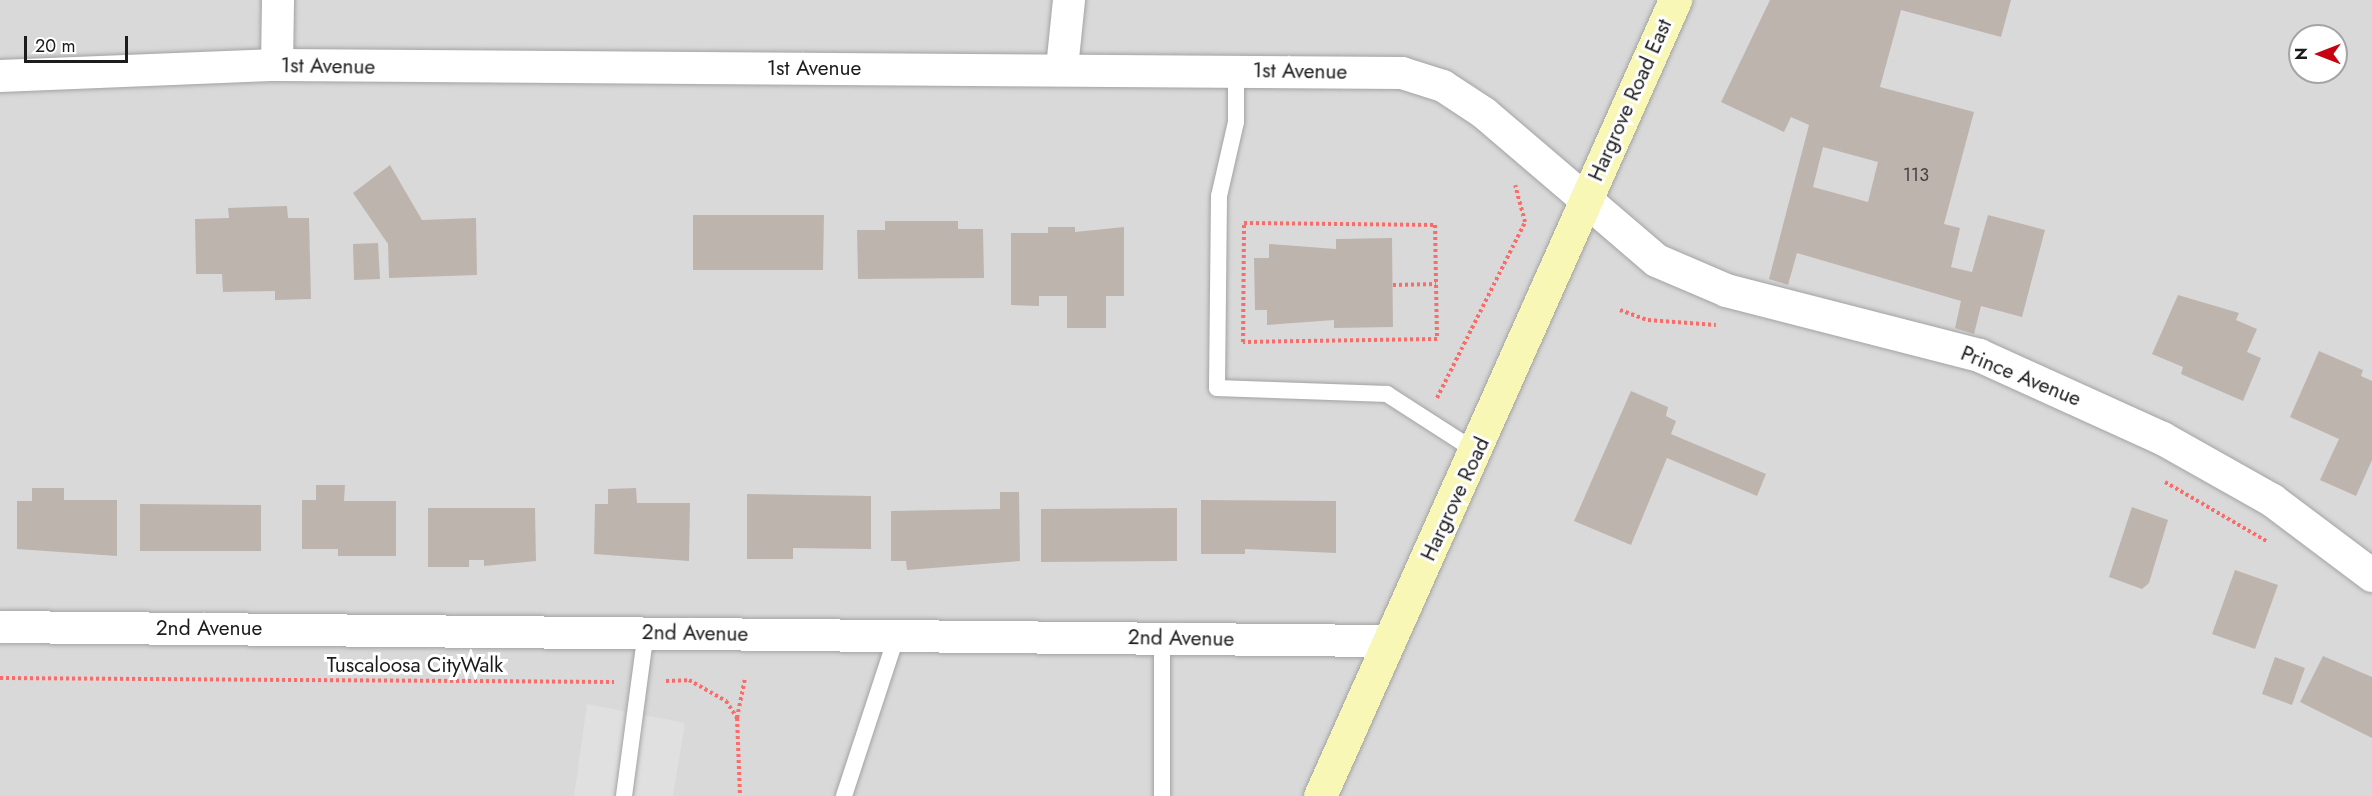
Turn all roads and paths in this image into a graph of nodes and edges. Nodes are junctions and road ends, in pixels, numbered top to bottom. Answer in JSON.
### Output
{"nodes":[{"id":1,"x":278,"y":0,"type":"edge"},
{"id":2,"x":1069,"y":0,"type":"edge"},
{"id":3,"x":1675,"y":0,"type":"edge"},
{"id":4,"x":277,"y":65,"type":"junction"},
{"id":5,"x":1062,"y":68,"type":"junction"},
{"id":6,"x":1236,"y":70,"type":"junction"},
{"id":7,"x":0,"y":76,"type":"edge"},
{"id":8,"x":1514,"y":179,"type":"dead end"},
{"id":9,"x":1586,"y":200,"type":"junction"},
{"id":10,"x":1436,"y":284,"type":"junction"},
{"id":11,"x":1393,"y":285,"type":"dead end"},
{"id":12,"x":1620,"y":310,"type":"dead end"},
{"id":13,"x":1725,"y":326,"type":"dead end"},
{"id":14,"x":1426,"y":420,"type":"junction"},
{"id":15,"x":1477,"y":452,"type":"junction"},
{"id":16,"x":2156,"y":477,"type":"dead end"},
{"id":17,"x":2279,"y":549,"type":"dead end"},
{"id":18,"x":2372,"y":575,"type":"edge"},
{"id":19,"x":0,"y":627,"type":"edge"},
{"id":20,"x":646,"y":632,"type":"junction"},
{"id":21,"x":897,"y":635,"type":"junction"},
{"id":22,"x":1162,"y":638,"type":"junction"},
{"id":23,"x":1390,"y":641,"type":"junction"},
{"id":24,"x":0,"y":678,"type":"edge"},
{"id":25,"x":745,"y":678,"type":"dead end"},
{"id":26,"x":643,"y":682,"type":"junction"},
{"id":27,"x":737,"y":718,"type":"junction"},
{"id":28,"x":624,"y":796,"type":"edge"},
{"id":29,"x":740,"y":796,"type":"edge"},
{"id":30,"x":844,"y":796,"type":"edge"},
{"id":31,"x":1162,"y":796,"type":"edge"},
{"id":32,"x":1320,"y":796,"type":"edge"}],
"edges":[{"from":1,"to":4,"type":"street"},
{"from":2,"to":5,"type":"street"},
{"from":3,"to":9,"type":"main road","name":"Hargrove Road East"},
{"from":4,"to":5,"type":"street","name":"1st Avenue"},
{"from":4,"to":7,"type":"street","name":"1st Avenue"},
{"from":5,"to":6,"type":"street","name":"1st Avenue"},
{"from":6,"to":9,"type":"street","name":"1st Avenue"},
{"from":6,"to":14,"type":"lane"},
{"from":8,"to":14,"type":"path"},
{"from":9,"to":15,"type":"main road","name":"Hargrove Road"},
{"from":9,"to":18,"type":"street","name":"Prince Avenue"},
{"from":10,"to":10,"type":"path"},
{"from":10,"to":11,"type":"path"},
{"from":12,"to":13,"type":"path"},
{"from":14,"to":15,"type":"lane"},
{"from":15,"to":23,"type":"main road","name":"Hargrove Road"},
{"from":16,"to":17,"type":"path"},
{"from":19,"to":20,"type":"street","name":"2nd Avenue"},
{"from":20,"to":21,"type":"street","name":"2nd Avenue"},
{"from":20,"to":26,"type":"lane"},
{"from":21,"to":22,"type":"street","name":"2nd Avenue"},
{"from":21,"to":30,"type":"lane"},
{"from":22,"to":23,"type":"street","name":"2nd Avenue"},
{"from":22,"to":31,"type":"lane"},
{"from":23,"to":32,"type":"main road","name":"Hargrove Road"},
{"from":24,"to":26,"type":"path","name":"Tuscaloosa CityWalk"},
{"from":25,"to":27,"type":"path"},
{"from":26,"to":27,"type":"path","name":"Tuscaloosa CityWalk"},
{"from":26,"to":28,"type":"lane"},
{"from":27,"to":29,"type":"path"}]}
